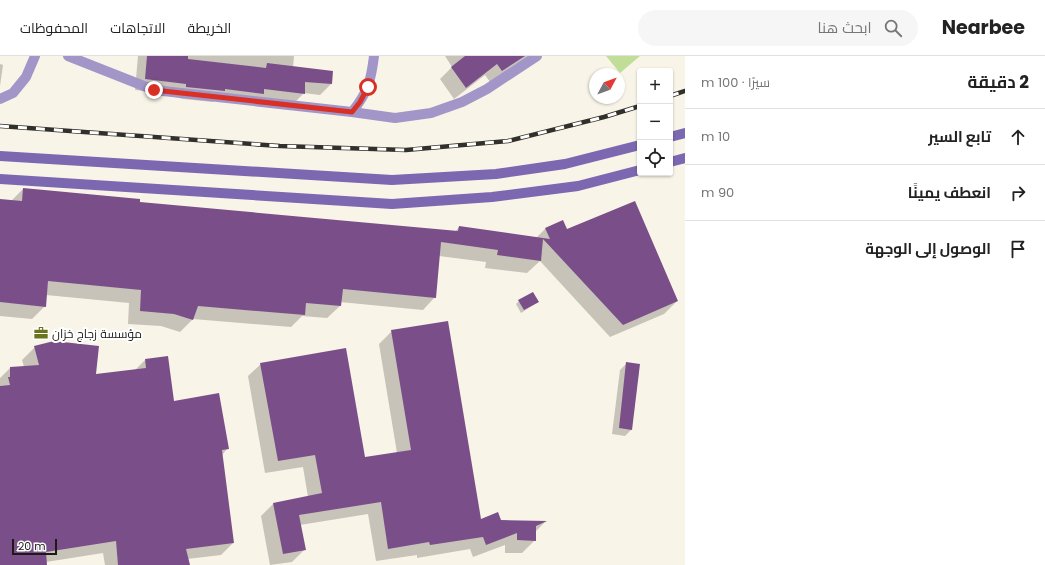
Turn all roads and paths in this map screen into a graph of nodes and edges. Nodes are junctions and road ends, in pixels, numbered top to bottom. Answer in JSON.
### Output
{"nodes":[{"id":1,"x":35,"y":56,"type":"edge"},
{"id":2,"x":68,"y":56,"type":"edge"},
{"id":3,"x":374,"y":56,"type":"edge"},
{"id":4,"x":537,"y":56,"type":"edge"},
{"id":5,"x":0,"y":98,"type":"edge"},
{"id":6,"x":352,"y":112,"type":"junction"},
{"id":7,"x":685,"y":133,"type":"edge"},
{"id":8,"x":673,"y":136,"type":"edge"},
{"id":9,"x":637,"y":146,"type":"edge"},
{"id":10,"x":0,"y":156,"type":"edge"},
{"id":11,"x":685,"y":158,"type":"edge"},
{"id":12,"x":673,"y":161,"type":"edge"},
{"id":13,"x":637,"y":171,"type":"edge"},
{"id":14,"x":0,"y":179,"type":"edge"}],
"edges":[{"from":1,"to":5,"type":"street"},
{"from":2,"to":6,"type":"street"},
{"from":3,"to":6,"type":"street"},
{"from":4,"to":6,"type":"street"},
{"from":7,"to":8,"type":"main road"},
{"from":9,"to":10,"type":"main road"},
{"from":11,"to":12,"type":"main road"},
{"from":13,"to":14,"type":"main road"}]}
